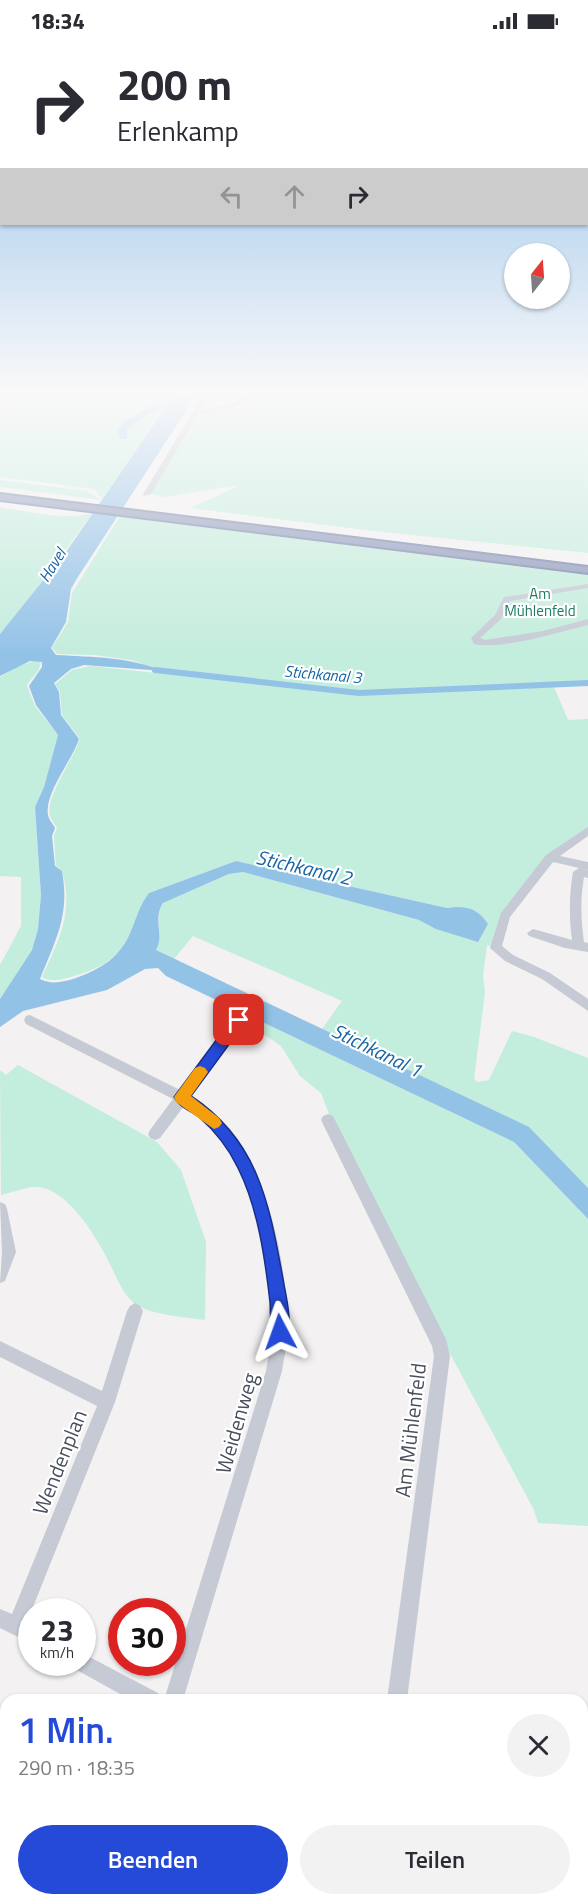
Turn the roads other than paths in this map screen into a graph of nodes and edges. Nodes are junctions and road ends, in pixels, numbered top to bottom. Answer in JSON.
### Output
{"nodes":[{"id":1,"x":155,"y":481,"type":"edge"},
{"id":2,"x":0,"y":491,"type":"edge"},
{"id":3,"x":147,"y":494,"type":"dead end"},
{"id":4,"x":0,"y":497,"type":"edge"},
{"id":5,"x":86,"y":505,"type":"junction"},
{"id":6,"x":131,"y":510,"type":"junction"},
{"id":7,"x":588,"y":564,"type":"edge"},
{"id":8,"x":588,"y":570,"type":"edge"},
{"id":9,"x":588,"y":586,"type":"edge"},
{"id":10,"x":588,"y":622,"type":"edge"},
{"id":11,"x":588,"y":831,"type":"edge"},
{"id":12,"x":550,"y":858,"type":"junction"},
{"id":13,"x":588,"y":866,"type":"edge"},
{"id":14,"x":588,"y":874,"type":"edge"},
{"id":15,"x":574,"y":922,"type":"junction"},
{"id":16,"x":588,"y":925,"type":"edge"},
{"id":17,"x":533,"y":933,"type":"dead end"},
{"id":18,"x":583,"y":946,"type":"edge"},
{"id":19,"x":588,"y":1005,"type":"edge"},
{"id":20,"x":30,"y":1020,"type":"dead end"},
{"id":21,"x":239,"y":1020,"type":"dead end"},
{"id":22,"x":182,"y":1097,"type":"junction"},
{"id":23,"x":328,"y":1120,"type":"dead end"},
{"id":24,"x":155,"y":1134,"type":"dead end"},
{"id":25,"x":0,"y":1209,"type":"edge"},
{"id":26,"x":2,"y":1272,"type":"edge"},
{"id":27,"x":135,"y":1311,"type":"dead end"},
{"id":28,"x":0,"y":1349,"type":"edge"},
{"id":29,"x":107,"y":1402,"type":"junction"},
{"id":30,"x":16,"y":1627,"type":"edge"},
{"id":31,"x":96,"y":1670,"type":"edge"},
{"id":32,"x":140,"y":1694,"type":"edge"},
{"id":33,"x":175,"y":1694,"type":"edge"},
{"id":34,"x":398,"y":1694,"type":"edge"}],
"edges":[{"from":1,"to":3,"type":"street"},
{"from":2,"to":5,"type":"highway"},
{"from":4,"to":5,"type":"highway"},
{"from":5,"to":6,"type":"highway"},
{"from":6,"to":7,"type":"highway"},
{"from":6,"to":8,"type":"highway"},
{"from":9,"to":10,"type":"street"},
{"from":11,"to":12,"type":"street"},
{"from":12,"to":13,"type":"street"},
{"from":12,"to":19,"type":"street"},
{"from":14,"to":15,"type":"street"},
{"from":15,"to":16,"type":"street"},
{"from":15,"to":18,"type":"street"},
{"from":17,"to":18,"type":"street"},
{"from":20,"to":22,"type":"street","name":"Weidenweg"},
{"from":21,"to":22,"type":"street"},
{"from":22,"to":24,"type":"street"},
{"from":22,"to":33,"type":"street","name":"Weidenweg"},
{"from":23,"to":34,"type":"street","name":"Am Mühlenfeld"},
{"from":25,"to":26,"type":"street"},
{"from":27,"to":29,"type":"street","name":"Wendenplan"},
{"from":28,"to":29,"type":"street"},
{"from":29,"to":30,"type":"street","name":"Wendenplan"},
{"from":31,"to":32,"type":"street"}]}
